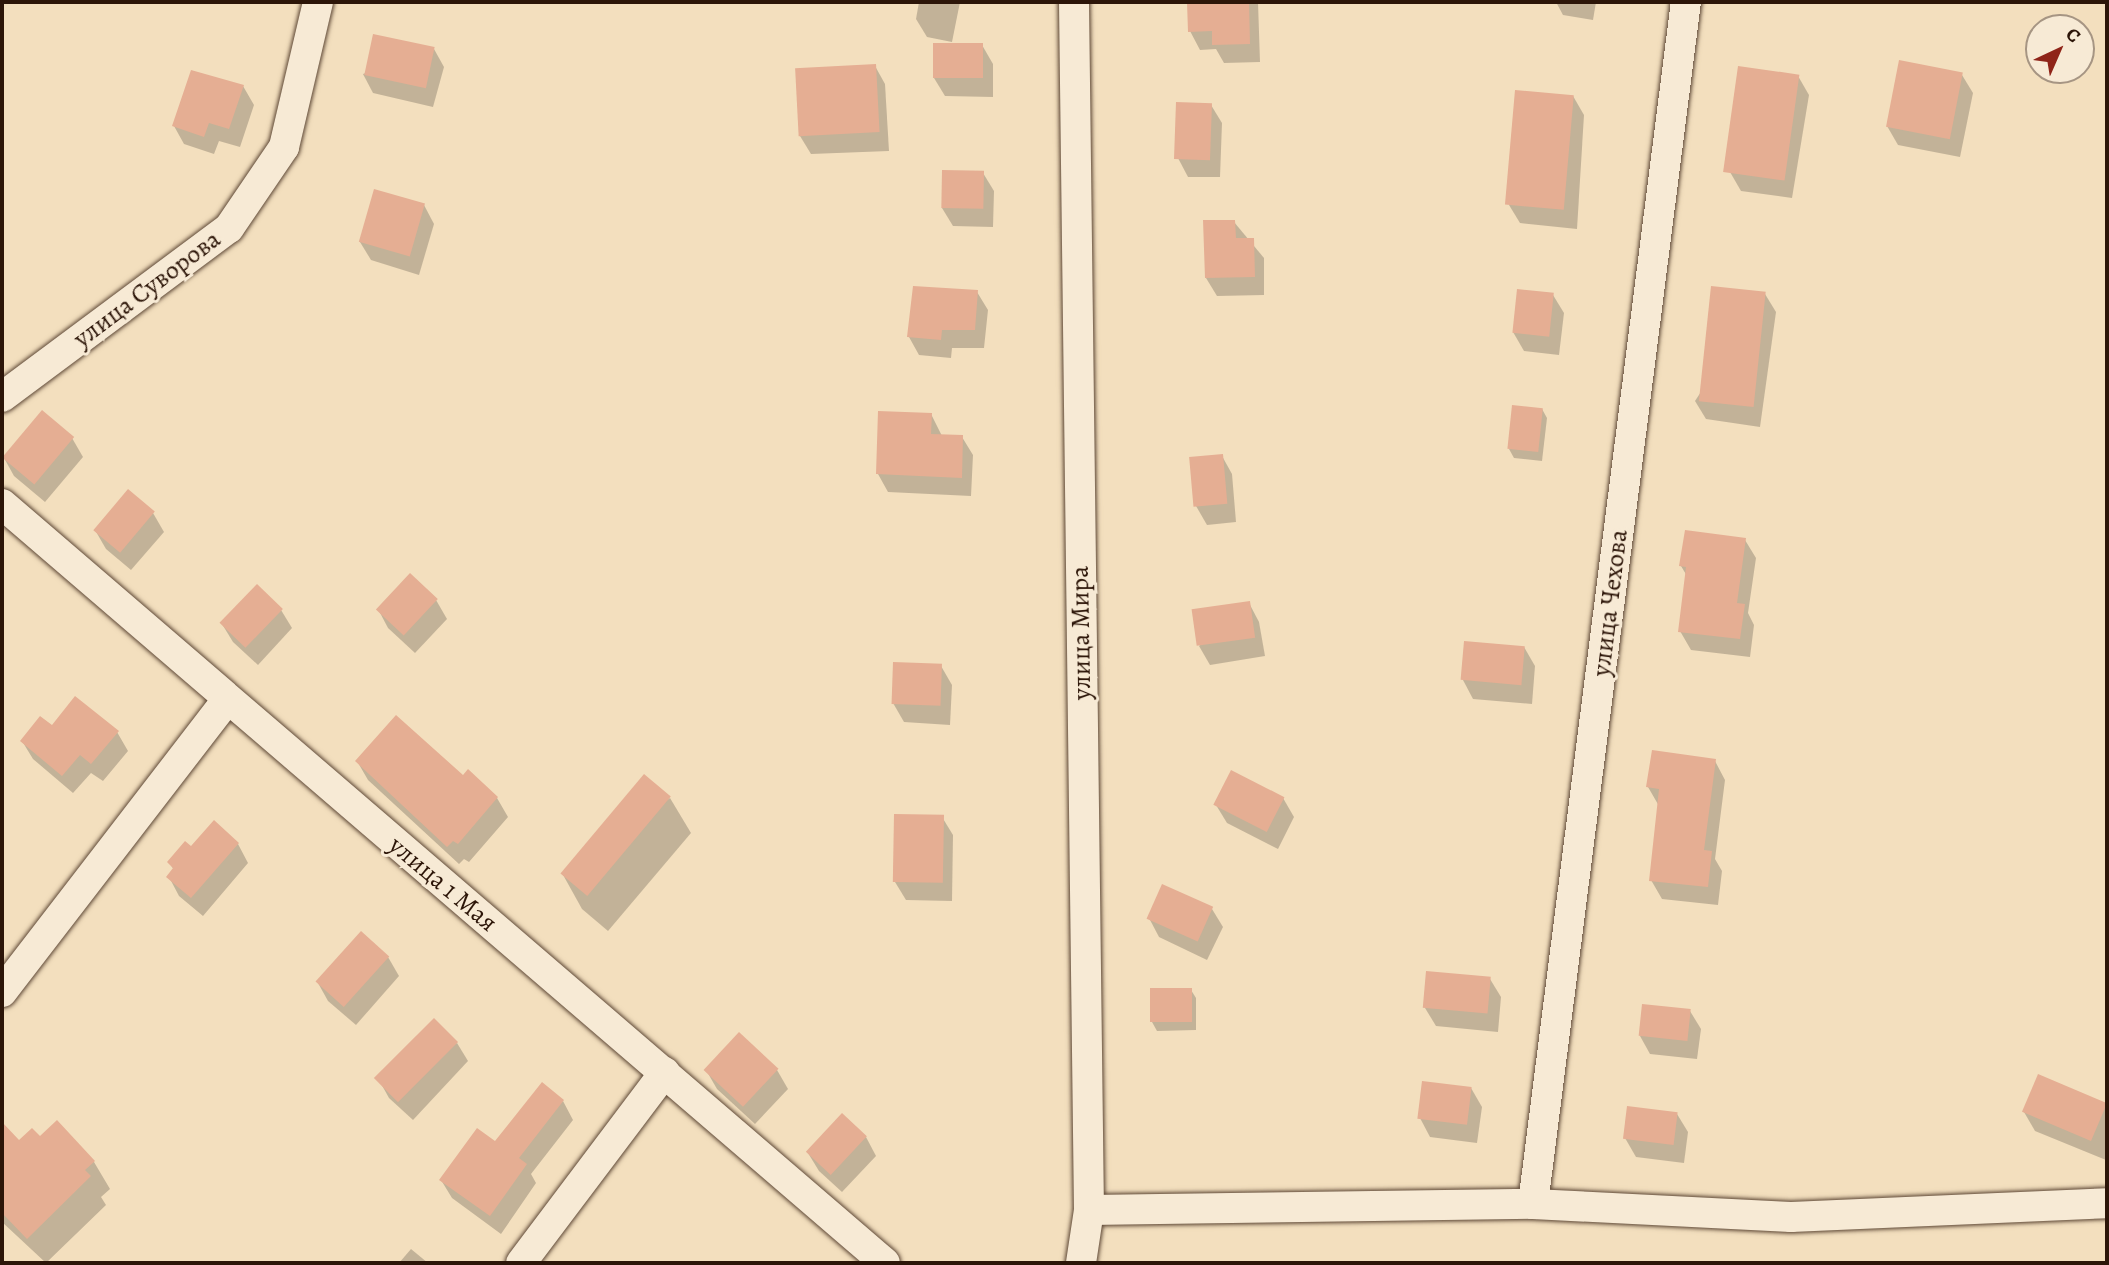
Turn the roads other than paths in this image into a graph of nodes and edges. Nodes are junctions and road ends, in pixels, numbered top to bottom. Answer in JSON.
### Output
{"nodes":[{"id":1,"x":318,"y":2,"type":"edge"},
{"id":2,"x":1074,"y":2,"type":"edge"},
{"id":3,"x":1686,"y":2,"type":"edge"},
{"id":4,"x":2,"y":397,"type":"edge"},
{"id":5,"x":2,"y":504,"type":"edge"},
{"id":6,"x":226,"y":701,"type":"junction"},
{"id":7,"x":2,"y":992,"type":"edge"},
{"id":8,"x":665,"y":1072,"type":"junction"},
{"id":9,"x":2107,"y":1203,"type":"edge"},
{"id":10,"x":1533,"y":1204,"type":"junction"},
{"id":11,"x":1089,"y":1210,"type":"junction"},
{"id":12,"x":521,"y":1263,"type":"edge"},
{"id":13,"x":885,"y":1263,"type":"edge"},
{"id":14,"x":1081,"y":1263,"type":"edge"}],
"edges":[{"from":1,"to":4,"type":"street","name":"улица Суворова"},
{"from":2,"to":11,"type":"street","name":"улица Мира"},
{"from":3,"to":10,"type":"street","name":"улица Чехова"},
{"from":5,"to":6,"type":"street","name":"улица 1 Мая"},
{"from":6,"to":7,"type":"street"},
{"from":6,"to":8,"type":"street","name":"улица 1 Мая"},
{"from":8,"to":12,"type":"street"},
{"from":8,"to":13,"type":"street","name":"улица 1 Мая"},
{"from":9,"to":10,"type":"street"},
{"from":10,"to":11,"type":"street"},
{"from":11,"to":14,"type":"street","name":"улица Мира"}]}
